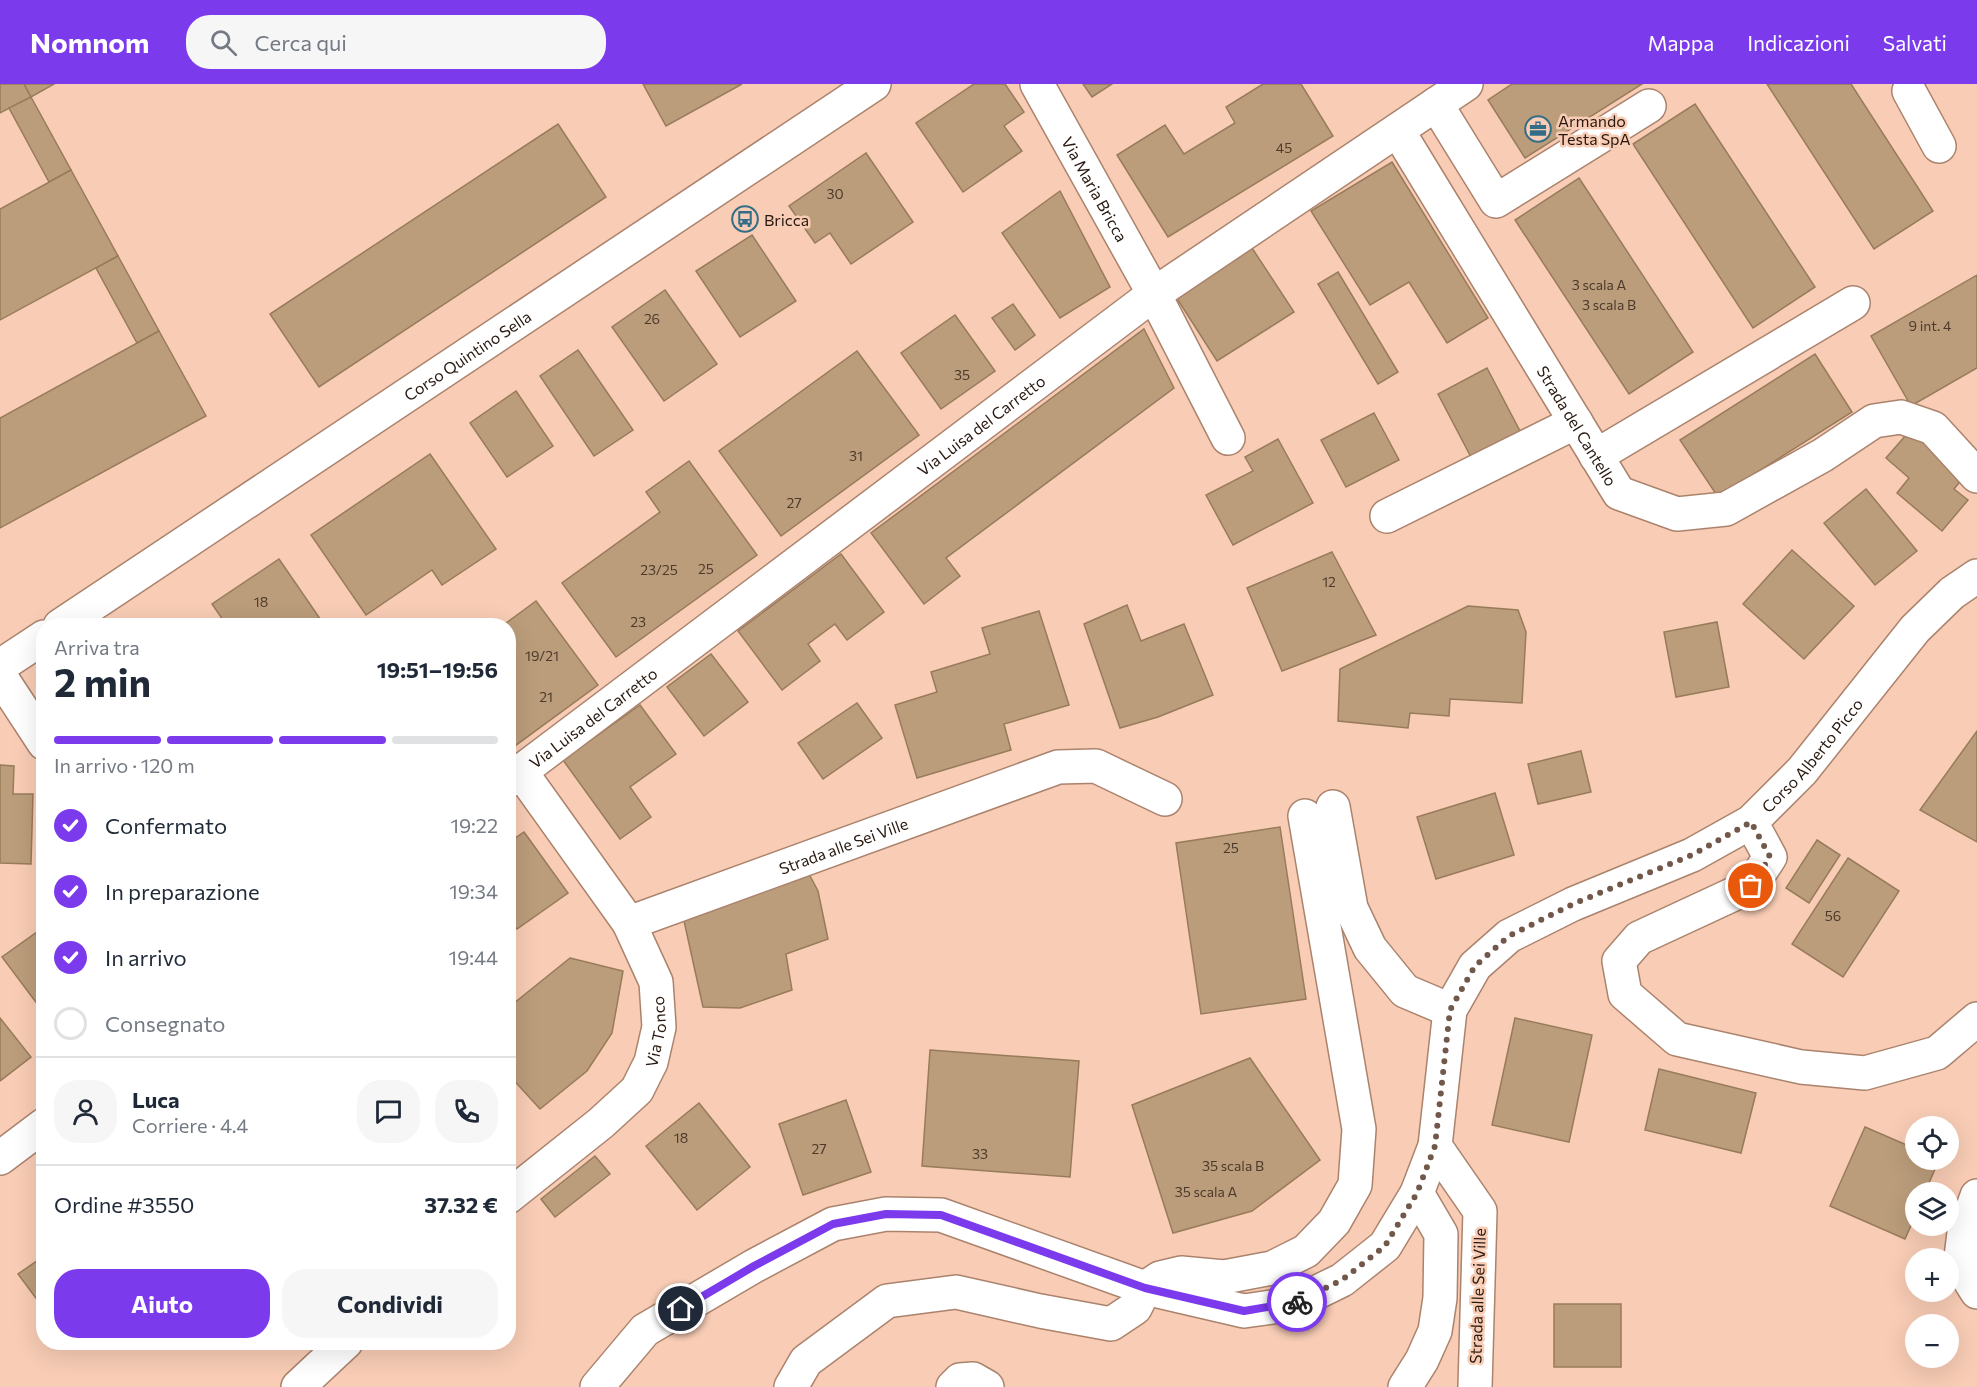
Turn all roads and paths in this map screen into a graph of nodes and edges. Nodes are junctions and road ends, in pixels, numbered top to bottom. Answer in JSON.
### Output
{"nodes":[{"id":1,"x":874,"y":84,"type":"edge"},
{"id":2,"x":1037,"y":84,"type":"edge"},
{"id":3,"x":1466,"y":84,"type":"edge"},
{"id":4,"x":1913,"y":86,"type":"edge"},
{"id":5,"x":1436,"y":104,"type":"junction"},
{"id":6,"x":1649,"y":106,"type":"dead end"},
{"id":7,"x":1398,"y":131,"type":"junction"},
{"id":8,"x":1940,"y":146,"type":"dead end"},
{"id":9,"x":1154,"y":294,"type":"junction"},
{"id":10,"x":1852,"y":303,"type":"dead end"},
{"id":11,"x":1576,"y":422,"type":"junction"},
{"id":12,"x":1228,"y":438,"type":"dead end"},
{"id":13,"x":1596,"y":456,"type":"junction"},
{"id":14,"x":1977,"y":476,"type":"edge"},
{"id":15,"x":1387,"y":516,"type":"dead end"},
{"id":16,"x":1977,"y":576,"type":"edge"},
{"id":17,"x":72,"y":618,"type":"edge"},
{"id":18,"x":36,"y":642,"type":"edge"},
{"id":19,"x":0,"y":666,"type":"edge"},
{"id":20,"x":0,"y":676,"type":"edge"},
{"id":21,"x":36,"y":731,"type":"edge"},
{"id":22,"x":516,"y":775,"type":"edge"},
{"id":23,"x":516,"y":777,"type":"edge"},
{"id":24,"x":1165,"y":799,"type":"dead end"},
{"id":25,"x":1751,"y":822,"type":"junction"},
{"id":26,"x":629,"y":923,"type":"junction"},
{"id":27,"x":1450,"y":1010,"type":"junction"},
{"id":28,"x":1977,"y":1018,"type":"edge"},
{"id":29,"x":36,"y":1131,"type":"edge"},
{"id":30,"x":1435,"y":1146,"type":"junction"},
{"id":31,"x":0,"y":1158,"type":"edge"},
{"id":32,"x":516,"y":1191,"type":"edge"},
{"id":33,"x":1417,"y":1193,"type":"junction"},
{"id":34,"x":1977,"y":1196,"type":"edge"},
{"id":35,"x":1145,"y":1288,"type":"junction"},
{"id":36,"x":1977,"y":1292,"type":"edge"},
{"id":37,"x":337,"y":1350,"type":"edge"},
{"id":38,"x":298,"y":1387,"type":"edge"},
{"id":39,"x":597,"y":1387,"type":"edge"},
{"id":40,"x":791,"y":1387,"type":"edge"},
{"id":41,"x":953,"y":1387,"type":"edge"},
{"id":42,"x":987,"y":1387,"type":"edge"},
{"id":43,"x":1405,"y":1387,"type":"edge"},
{"id":44,"x":1475,"y":1387,"type":"edge"}],
"edges":[{"from":1,"to":17,"type":"street","name":"Corso Quintino Sella"},
{"from":2,"to":9,"type":"street","name":"Via Maria Bricca"},
{"from":3,"to":5,"type":"street","name":"Via Luisa del Carretto"},
{"from":4,"to":8,"type":"street"},
{"from":5,"to":6,"type":"street"},
{"from":5,"to":7,"type":"street","name":"Via Luisa del Carretto"},
{"from":7,"to":9,"type":"street","name":"Via Luisa del Carretto"},
{"from":7,"to":11,"type":"street","name":"Strada del Cantello"},
{"from":9,"to":12,"type":"street","name":"Via Maria Bricca"},
{"from":9,"to":22,"type":"street","name":"Via Luisa del Carretto"},
{"from":10,"to":13,"type":"street"},
{"from":11,"to":13,"type":"street","name":"Strada del Cantello"},
{"from":11,"to":15,"type":"street"},
{"from":13,"to":14,"type":"street","name":"Strada del Cantello"},
{"from":16,"to":25,"type":"street","name":"Corso Alberto Picco"},
{"from":18,"to":19,"type":"street"},
{"from":20,"to":21,"type":"street"},
{"from":23,"to":26,"type":"street","name":"Via Tonco"},
{"from":24,"to":26,"type":"street","name":"Strada alle Sei Ville"},
{"from":25,"to":27,"type":"street","name":"Corso Alberto Picco"},
{"from":25,"to":28,"type":"street"},
{"from":26,"to":32,"type":"street","name":"Via Tonco"},
{"from":27,"to":30,"type":"street","name":"Corso Alberto Picco"},
{"from":27,"to":35,"type":"street"},
{"from":29,"to":31,"type":"street"},
{"from":30,"to":33,"type":"street","name":"Corso Alberto Picco"},
{"from":30,"to":44,"type":"street","name":"Strada alle Sei Ville"},
{"from":33,"to":35,"type":"street","name":"Corso Alberto Picco"},
{"from":33,"to":43,"type":"street"},
{"from":34,"to":36,"type":"street"},
{"from":35,"to":39,"type":"street","name":"Corso Alberto Picco"},
{"from":35,"to":40,"type":"street"},
{"from":37,"to":38,"type":"street"},
{"from":41,"to":42,"type":"street"}]}
